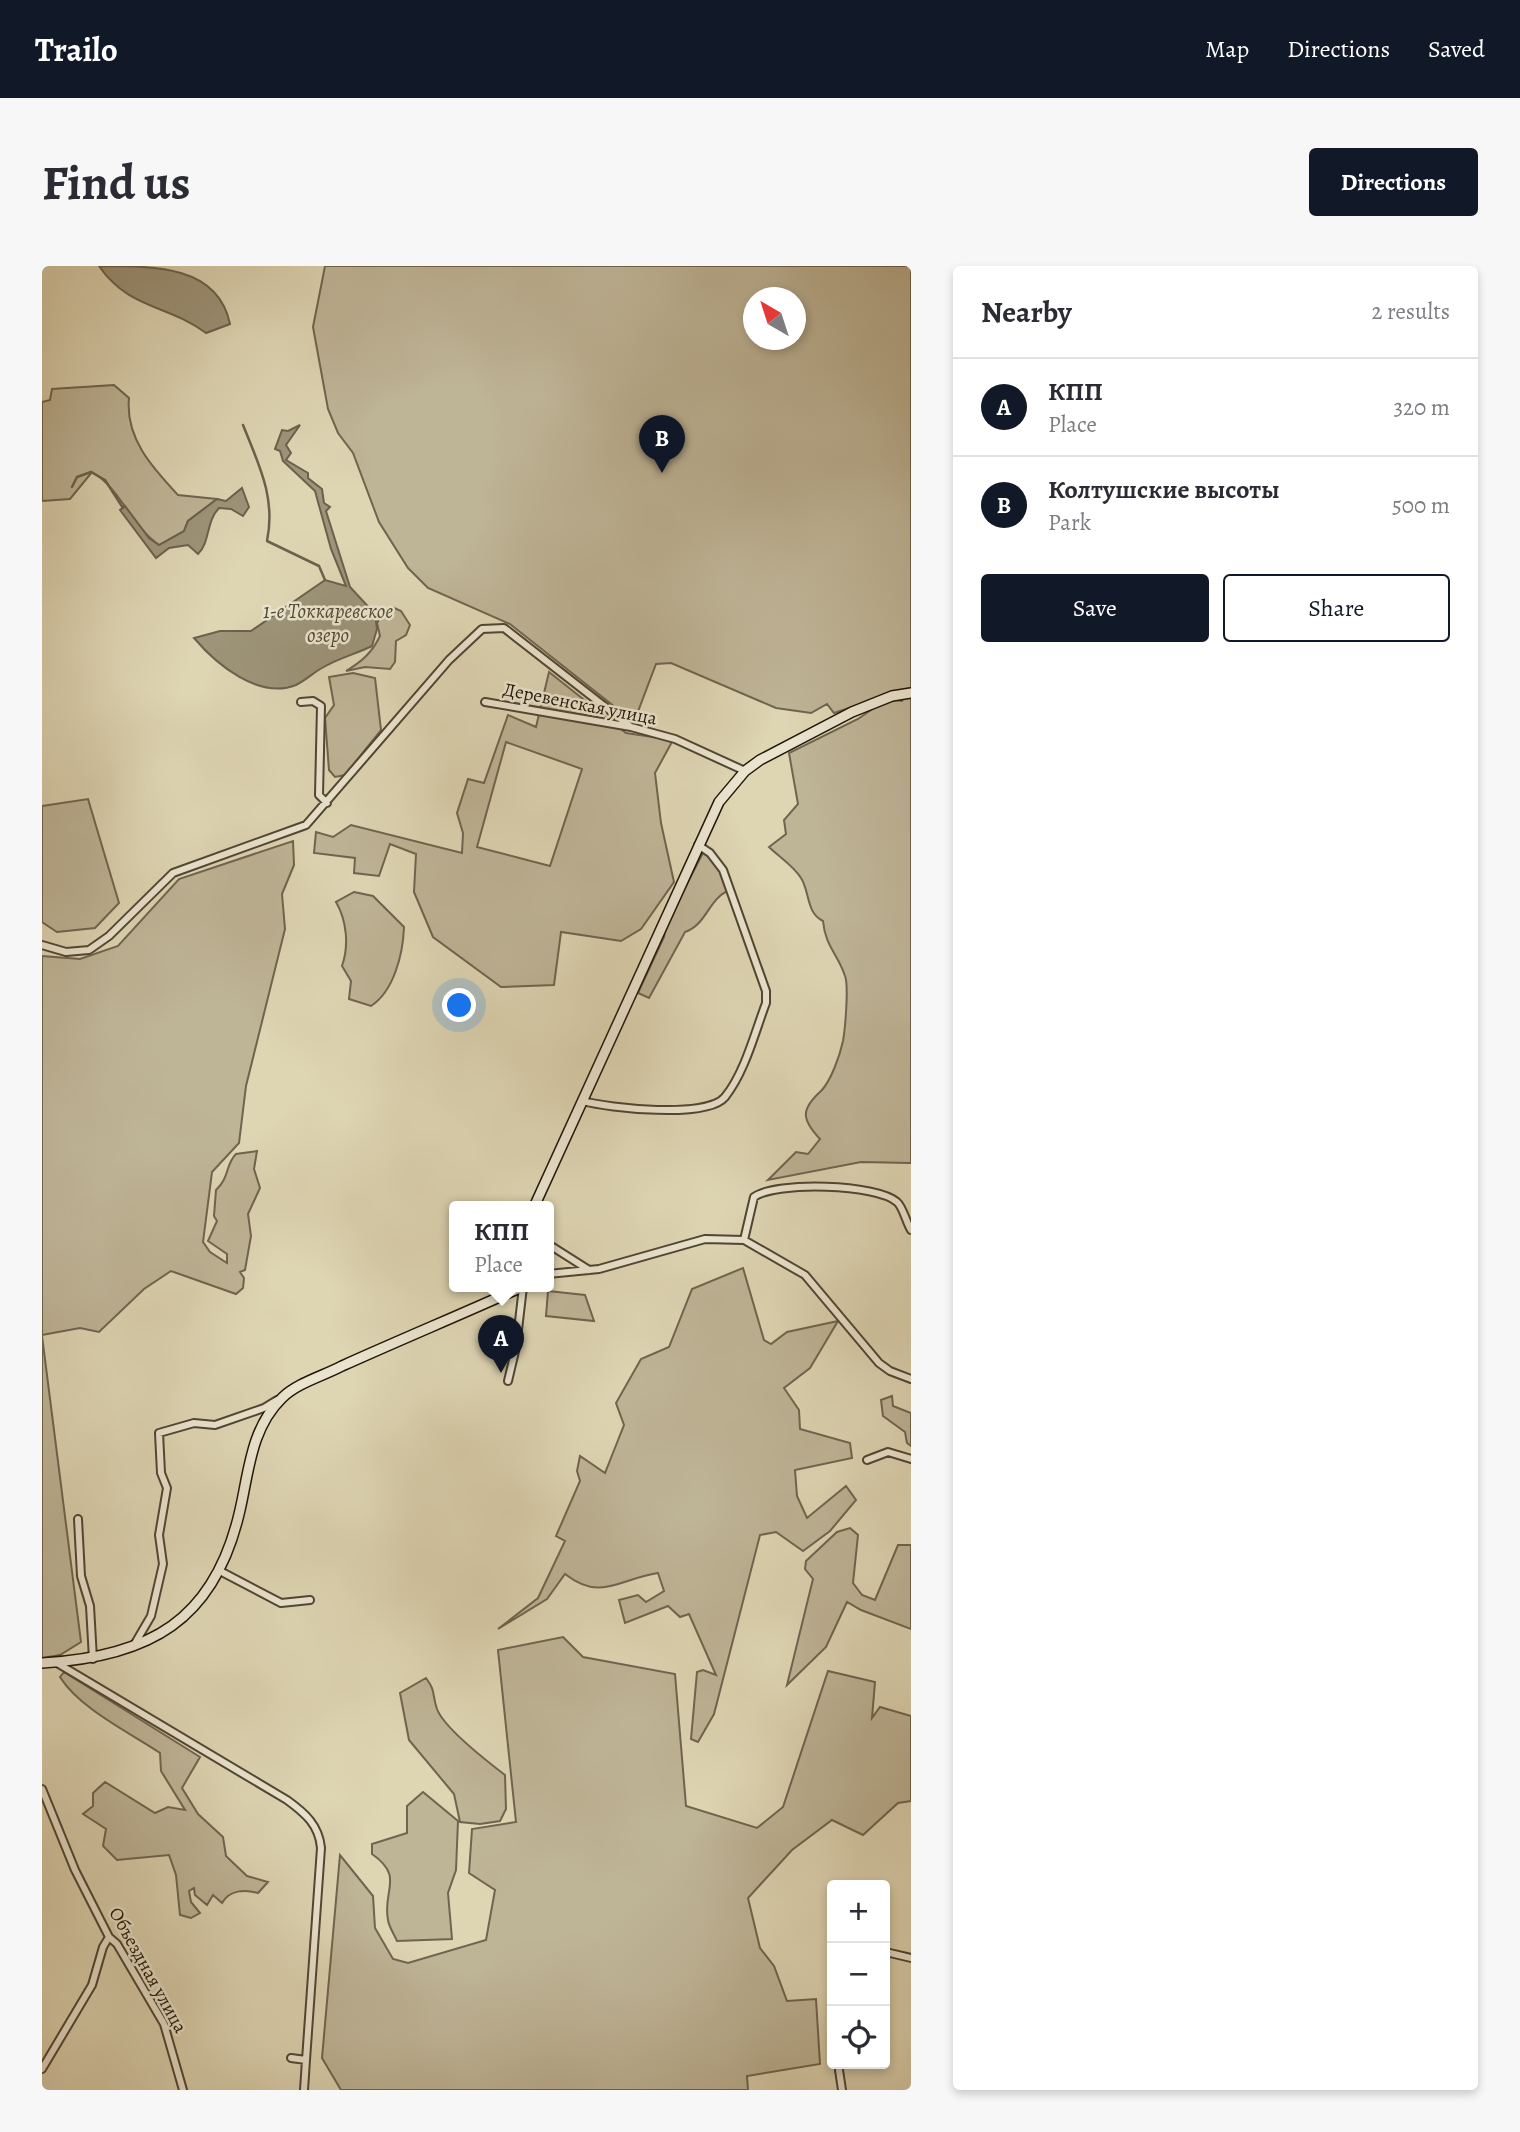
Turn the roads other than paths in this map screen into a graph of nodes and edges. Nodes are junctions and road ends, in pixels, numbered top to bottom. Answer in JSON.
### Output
{"nodes":[{"id":1,"x":911,"y":693,"type":"edge"},
{"id":2,"x":301,"y":702,"type":"dead end"},
{"id":3,"x":485,"y":702,"type":"dead end"},
{"id":4,"x":631,"y":727,"type":"junction"},
{"id":5,"x":745,"y":771,"type":"junction"},
{"id":6,"x":327,"y":803,"type":"junction"},
{"id":7,"x":698,"y":845,"type":"junction"},
{"id":8,"x":42,"y":945,"type":"edge"},
{"id":9,"x":583,"y":1101,"type":"junction"},
{"id":10,"x":537,"y":1201,"type":"edge"},
{"id":11,"x":911,"y":1230,"type":"edge"},
{"id":12,"x":744,"y":1240,"type":"junction"},
{"id":13,"x":554,"y":1248,"type":"edge"},
{"id":14,"x":589,"y":1270,"type":"junction"},
{"id":15,"x":554,"y":1273,"type":"edge"},
{"id":16,"x":510,"y":1292,"type":"edge"},
{"id":17,"x":522,"y":1292,"type":"edge"},
{"id":18,"x":911,"y":1379,"type":"edge"},
{"id":19,"x":508,"y":1381,"type":"dead end"},
{"id":20,"x":284,"y":1396,"type":"junction"},
{"id":21,"x":911,"y":1459,"type":"edge"},
{"id":22,"x":867,"y":1460,"type":"dead end"},
{"id":23,"x":78,"y":1519,"type":"dead end"},
{"id":24,"x":219,"y":1571,"type":"junction"},
{"id":25,"x":310,"y":1600,"type":"dead end"},
{"id":26,"x":133,"y":1647,"type":"junction"},
{"id":27,"x":93,"y":1659,"type":"junction"},
{"id":28,"x":56,"y":1662,"type":"junction"},
{"id":29,"x":42,"y":1663,"type":"edge"},
{"id":30,"x":42,"y":1789,"type":"edge"},
{"id":31,"x":109,"y":1937,"type":"junction"},
{"id":32,"x":890,"y":1953,"type":"dead end"},
{"id":33,"x":911,"y":1958,"type":"edge"},
{"id":34,"x":291,"y":2058,"type":"dead end"},
{"id":35,"x":306,"y":2060,"type":"junction"},
{"id":36,"x":42,"y":2069,"type":"edge"},
{"id":37,"x":839,"y":2070,"type":"dead end"},
{"id":38,"x":183,"y":2090,"type":"edge"},
{"id":39,"x":304,"y":2090,"type":"edge"},
{"id":40,"x":842,"y":2090,"type":"edge"}],
"edges":[{"from":1,"to":5,"type":"street"},
{"from":2,"to":6,"type":"street"},
{"from":3,"to":4,"type":"street","name":"Деревенская улица"},
{"from":4,"to":5,"type":"street","name":"Деревенская улица"},
{"from":4,"to":6,"type":"street"},
{"from":5,"to":7,"type":"street"},
{"from":6,"to":8,"type":"street"},
{"from":7,"to":9,"type":"street"},
{"from":7,"to":9,"type":"street"},
{"from":9,"to":10,"type":"street"},
{"from":11,"to":12,"type":"street"},
{"from":12,"to":14,"type":"street"},
{"from":12,"to":18,"type":"street"},
{"from":13,"to":14,"type":"street"},
{"from":14,"to":15,"type":"street"},
{"from":16,"to":20,"type":"street"},
{"from":17,"to":19,"type":"street"},
{"from":20,"to":24,"type":"street"},
{"from":20,"to":26,"type":"street"},
{"from":21,"to":22,"type":"street"},
{"from":23,"to":27,"type":"street"},
{"from":24,"to":25,"type":"street"},
{"from":24,"to":26,"type":"street"},
{"from":26,"to":27,"type":"street"},
{"from":27,"to":28,"type":"street"},
{"from":28,"to":29,"type":"street"},
{"from":28,"to":35,"type":"street"},
{"from":30,"to":31,"type":"street","name":"Объездная улица"},
{"from":31,"to":36,"type":"street"},
{"from":31,"to":38,"type":"street","name":"Объездная улица"},
{"from":32,"to":33,"type":"street"},
{"from":34,"to":35,"type":"street"},
{"from":35,"to":39,"type":"street"},
{"from":37,"to":40,"type":"street"}]}
